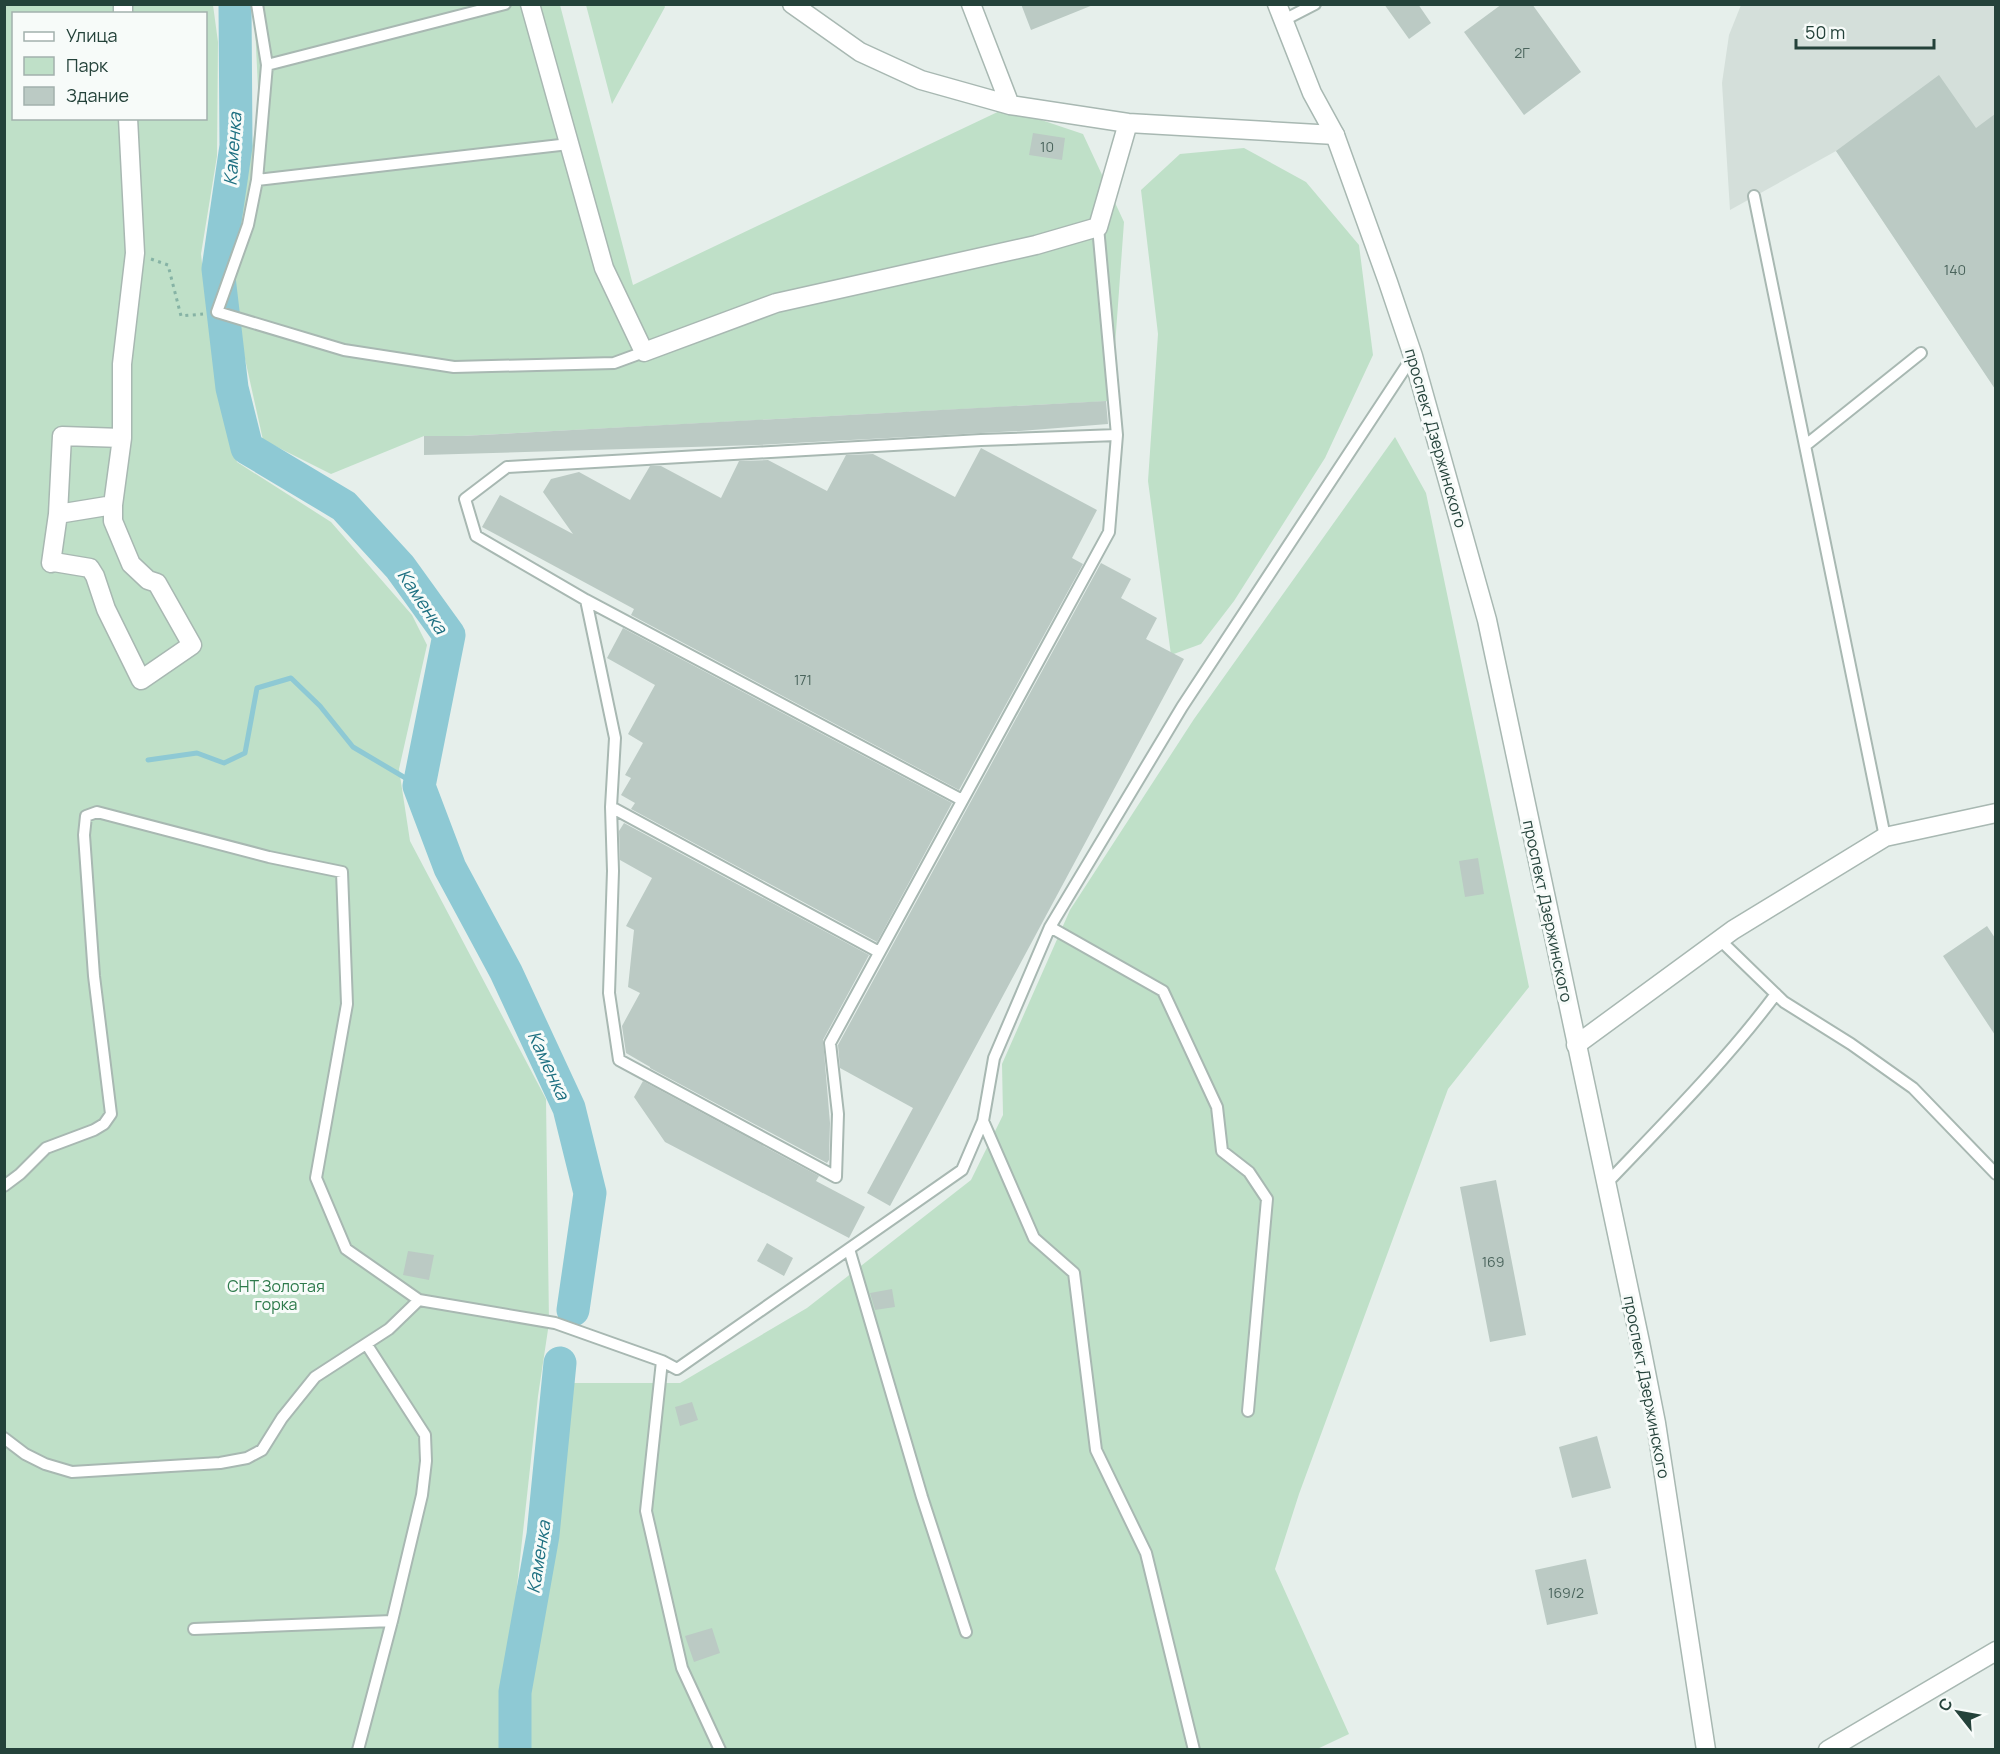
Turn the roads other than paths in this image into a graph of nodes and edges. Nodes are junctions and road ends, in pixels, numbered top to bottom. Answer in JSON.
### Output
{"nodes":[{"id":1,"x":257,"y":4,"type":"edge"},
{"id":2,"x":505,"y":4,"type":"edge"},
{"id":3,"x":530,"y":4,"type":"edge"},
{"id":4,"x":792,"y":4,"type":"edge"},
{"id":5,"x":971,"y":4,"type":"edge"},
{"id":6,"x":1315,"y":4,"type":"edge"},
{"id":7,"x":1280,"y":12,"type":"edge"},
{"id":8,"x":267,"y":65,"type":"junction"},
{"id":9,"x":1010,"y":105,"type":"junction"},
{"id":10,"x":128,"y":120,"type":"edge"},
{"id":11,"x":1128,"y":123,"type":"junction"},
{"id":12,"x":1335,"y":135,"type":"junction"},
{"id":13,"x":569,"y":144,"type":"junction"},
{"id":14,"x":257,"y":180,"type":"junction"},
{"id":15,"x":1754,"y":196,"type":"dead end"},
{"id":16,"x":1098,"y":227,"type":"junction"},
{"id":17,"x":644,"y":351,"type":"junction"},
{"id":18,"x":1921,"y":353,"type":"dead end"},
{"id":19,"x":1413,"y":356,"type":"junction"},
{"id":20,"x":1117,"y":435,"type":"junction"},
{"id":21,"x":122,"y":438,"type":"junction"},
{"id":22,"x":1806,"y":445,"type":"junction"},
{"id":23,"x":113,"y":505,"type":"junction"},
{"id":24,"x":58,"y":514,"type":"junction"},
{"id":25,"x":586,"y":600,"type":"junction"},
{"id":26,"x":963,"y":800,"type":"junction"},
{"id":27,"x":611,"y":807,"type":"junction"},
{"id":28,"x":1995,"y":813,"type":"edge"},
{"id":29,"x":1885,"y":837,"type":"junction"},
{"id":30,"x":1050,"y":927,"type":"junction"},
{"id":31,"x":1720,"y":940,"type":"junction"},
{"id":32,"x":879,"y":952,"type":"junction"},
{"id":33,"x":1776,"y":994,"type":"junction"},
{"id":34,"x":1576,"y":1045,"type":"junction"},
{"id":35,"x":983,"y":1121,"type":"junction"},
{"id":36,"x":1995,"y":1174,"type":"edge"},
{"id":37,"x":1606,"y":1184,"type":"junction"},
{"id":38,"x":4,"y":1186,"type":"edge"},
{"id":39,"x":849,"y":1249,"type":"junction"},
{"id":40,"x":419,"y":1300,"type":"junction"},
{"id":41,"x":367,"y":1345,"type":"junction"},
{"id":42,"x":662,"y":1361,"type":"junction"},
{"id":43,"x":1248,"y":1411,"type":"dead end"},
{"id":44,"x":4,"y":1438,"type":"edge"},
{"id":45,"x":392,"y":1621,"type":"junction"},
{"id":46,"x":194,"y":1629,"type":"dead end"},
{"id":47,"x":966,"y":1632,"type":"dead end"},
{"id":48,"x":1995,"y":1651,"type":"edge"},
{"id":49,"x":358,"y":1749,"type":"edge"},
{"id":50,"x":720,"y":1749,"type":"edge"},
{"id":51,"x":1194,"y":1749,"type":"edge"},
{"id":52,"x":1706,"y":1749,"type":"edge"},
{"id":53,"x":1828,"y":1749,"type":"edge"}],
"edges":[{"from":1,"to":8,"type":"lane"},
{"from":2,"to":8,"type":"lane"},
{"from":3,"to":13,"type":"street"},
{"from":4,"to":9,"type":"street"},
{"from":5,"to":9,"type":"street"},
{"from":6,"to":7,"type":"lane"},
{"from":7,"to":12,"type":"street","name":"проспект Дзержинского"},
{"from":8,"to":14,"type":"lane"},
{"from":9,"to":11,"type":"street"},
{"from":10,"to":21,"type":"street"},
{"from":11,"to":12,"type":"street"},
{"from":11,"to":16,"type":"street"},
{"from":12,"to":19,"type":"street","name":"проспект Дзержинского"},
{"from":13,"to":14,"type":"lane"},
{"from":13,"to":17,"type":"street"},
{"from":14,"to":17,"type":"lane"},
{"from":15,"to":22,"type":"lane"},
{"from":16,"to":17,"type":"street"},
{"from":16,"to":20,"type":"lane"},
{"from":18,"to":22,"type":"lane"},
{"from":19,"to":30,"type":"lane"},
{"from":19,"to":34,"type":"street","name":"проспект Дзержинского"},
{"from":20,"to":25,"type":"lane"},
{"from":20,"to":26,"type":"lane"},
{"from":21,"to":23,"type":"street"},
{"from":21,"to":24,"type":"street"},
{"from":22,"to":29,"type":"lane"},
{"from":23,"to":24,"type":"street"},
{"from":23,"to":24,"type":"street"},
{"from":25,"to":26,"type":"lane"},
{"from":25,"to":27,"type":"lane"},
{"from":26,"to":32,"type":"lane"},
{"from":27,"to":32,"type":"lane"},
{"from":27,"to":32,"type":"lane"},
{"from":28,"to":29,"type":"street"},
{"from":29,"to":31,"type":"street"},
{"from":30,"to":35,"type":"lane"},
{"from":30,"to":43,"type":"lane"},
{"from":31,"to":33,"type":"lane"},
{"from":31,"to":34,"type":"street"},
{"from":33,"to":36,"type":"lane"},
{"from":33,"to":37,"type":"lane"},
{"from":34,"to":37,"type":"street","name":"проспект Дзержинского"},
{"from":35,"to":39,"type":"lane"},
{"from":35,"to":51,"type":"lane"},
{"from":37,"to":52,"type":"street","name":"проспект Дзержинского"},
{"from":38,"to":40,"type":"lane"},
{"from":39,"to":42,"type":"lane"},
{"from":39,"to":47,"type":"lane"},
{"from":40,"to":41,"type":"lane"},
{"from":40,"to":42,"type":"lane"},
{"from":41,"to":44,"type":"lane"},
{"from":41,"to":45,"type":"lane"},
{"from":42,"to":50,"type":"lane"},
{"from":45,"to":46,"type":"lane"},
{"from":45,"to":49,"type":"lane"},
{"from":48,"to":53,"type":"street"}]}
